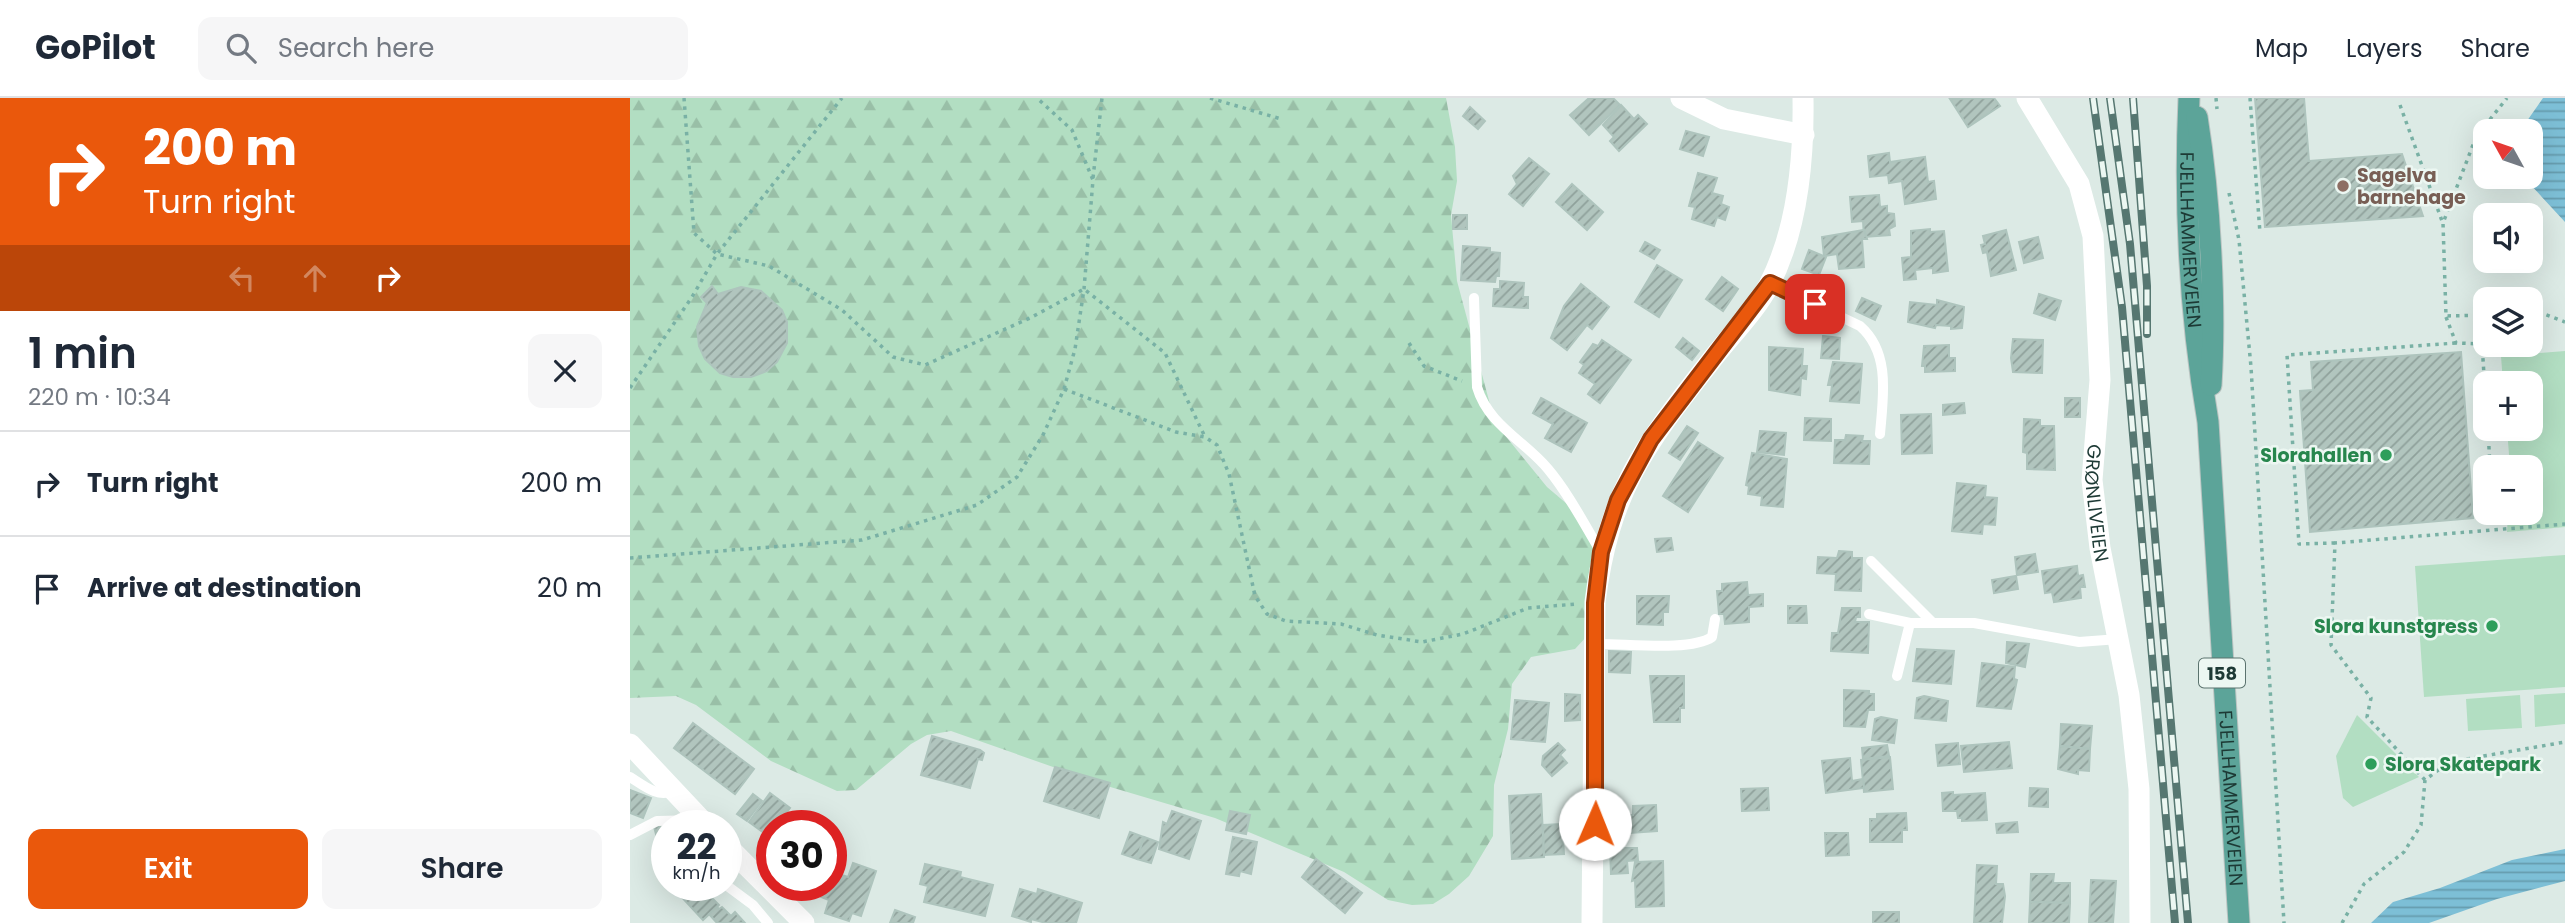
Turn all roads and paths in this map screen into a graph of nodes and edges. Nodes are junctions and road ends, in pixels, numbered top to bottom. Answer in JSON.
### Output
{"nodes":[{"id":1,"x":684,"y":98,"type":"edge"},
{"id":2,"x":842,"y":98,"type":"edge"},
{"id":3,"x":1037,"y":98,"type":"edge"},
{"id":4,"x":1102,"y":98,"type":"edge"},
{"id":5,"x":1210,"y":98,"type":"edge"},
{"id":6,"x":1681,"y":98,"type":"edge"},
{"id":7,"x":1804,"y":98,"type":"edge"},
{"id":8,"x":2026,"y":98,"type":"edge"},
{"id":9,"x":2191,"y":98,"type":"edge"},
{"id":10,"x":2216,"y":98,"type":"edge"},
{"id":11,"x":2250,"y":98,"type":"edge"},
{"id":12,"x":2507,"y":98,"type":"edge"},
{"id":13,"x":2400,"y":104,"type":"dead end"},
{"id":14,"x":2217,"y":112,"type":"dead end"},
{"id":15,"x":1281,"y":119,"type":"dead end"},
{"id":16,"x":1804,"y":135,"type":"junction"},
{"id":17,"x":1093,"y":180,"type":"junction"},
{"id":18,"x":2228,"y":187,"type":"dead end"},
{"id":19,"x":2443,"y":223,"type":"junction"},
{"id":20,"x":2260,"y":233,"type":"dead end"},
{"id":21,"x":717,"y":254,"type":"junction"},
{"id":22,"x":1770,"y":283,"type":"junction"},
{"id":23,"x":1084,"y":289,"type":"junction"},
{"id":24,"x":1474,"y":298,"type":"dead end"},
{"id":25,"x":2543,"y":314,"type":"edge"},
{"id":26,"x":2473,"y":315,"type":"edge"},
{"id":27,"x":2446,"y":316,"type":"junction"},
{"id":28,"x":2565,"y":322,"type":"edge"},
{"id":29,"x":1409,"y":343,"type":"dead end"},
{"id":30,"x":2456,"y":343,"type":"junction"},
{"id":31,"x":2484,"y":371,"type":"edge"},
{"id":32,"x":1477,"y":387,"type":"junction"},
{"id":33,"x":630,"y":388,"type":"edge"},
{"id":34,"x":1064,"y":389,"type":"junction"},
{"id":35,"x":1880,"y":434,"type":"dead end"},
{"id":36,"x":1205,"y":437,"type":"junction"},
{"id":37,"x":2565,"y":524,"type":"edge"},
{"id":38,"x":2494,"y":525,"type":"edge"},
{"id":39,"x":2494,"y":529,"type":"junction"},
{"id":40,"x":2335,"y":542,"type":"junction"},
{"id":41,"x":1601,"y":552,"type":"junction"},
{"id":42,"x":630,"y":558,"type":"edge"},
{"id":43,"x":1871,"y":561,"type":"dead end"},
{"id":44,"x":1595,"y":603,"type":"junction"},
{"id":45,"x":1869,"y":614,"type":"dead end"},
{"id":46,"x":1716,"y":619,"type":"dead end"},
{"id":47,"x":1910,"y":623,"type":"junction"},
{"id":48,"x":1933,"y":623,"type":"junction"},
{"id":49,"x":2119,"y":639,"type":"junction"},
{"id":50,"x":1595,"y":644,"type":"junction"},
{"id":51,"x":1897,"y":676,"type":"dead end"},
{"id":52,"x":2565,"y":742,"type":"edge"},
{"id":53,"x":630,"y":744,"type":"edge"},
{"id":54,"x":630,"y":777,"type":"edge"},
{"id":55,"x":2426,"y":780,"type":"junction"},
{"id":56,"x":673,"y":791,"type":"junction"},
{"id":57,"x":691,"y":810,"type":"edge"},
{"id":58,"x":651,"y":824,"type":"edge"},
{"id":59,"x":630,"y":835,"type":"edge"},
{"id":60,"x":742,"y":861,"type":"edge"},
{"id":61,"x":742,"y":897,"type":"edge"},
{"id":62,"x":768,"y":923,"type":"edge"},
{"id":63,"x":804,"y":923,"type":"edge"},
{"id":64,"x":1592,"y":923,"type":"edge"},
{"id":65,"x":2140,"y":923,"type":"edge"},
{"id":66,"x":2239,"y":923,"type":"edge"},
{"id":67,"x":2284,"y":923,"type":"edge"},
{"id":68,"x":2342,"y":923,"type":"edge"}],
"edges":[{"from":1,"to":21,"type":"path"},
{"from":2,"to":21,"type":"path"},
{"from":3,"to":17,"type":"path"},
{"from":4,"to":17,"type":"path"},
{"from":5,"to":15,"type":"path"},
{"from":6,"to":16,"type":"street"},
{"from":7,"to":16,"type":"street"},
{"from":8,"to":49,"type":"street","name":"GRØNLIVEIEN"},
{"from":9,"to":66,"type":"main road","name":"FJELLHAMMERVEIEN","number":"158"},
{"from":10,"to":14,"type":"path"},
{"from":11,"to":20,"type":"path"},
{"from":12,"to":19,"type":"path"},
{"from":13,"to":19,"type":"path"},
{"from":16,"to":22,"type":"street"},
{"from":17,"to":23,"type":"path"},
{"from":18,"to":67,"type":"path"},
{"from":19,"to":27,"type":"path"},
{"from":21,"to":23,"type":"path"},
{"from":21,"to":33,"type":"path"},
{"from":22,"to":35,"type":"lane"},
{"from":22,"to":41,"type":"street"},
{"from":23,"to":34,"type":"path"},
{"from":23,"to":36,"type":"path"},
{"from":24,"to":32,"type":"lane"},
{"from":25,"to":28,"type":"path"},
{"from":26,"to":27,"type":"path"},
{"from":27,"to":30,"type":"path"},
{"from":29,"to":32,"type":"path"},
{"from":30,"to":31,"type":"path"},
{"from":30,"to":40,"type":"path"},
{"from":32,"to":41,"type":"lane"},
{"from":34,"to":36,"type":"path"},
{"from":34,"to":42,"type":"path"},
{"from":36,"to":44,"type":"path"},
{"from":37,"to":39,"type":"path"},
{"from":38,"to":39,"type":"path"},
{"from":39,"to":40,"type":"path"},
{"from":40,"to":55,"type":"path"},
{"from":41,"to":44,"type":"street"},
{"from":43,"to":48,"type":"lane"},
{"from":44,"to":50,"type":"street"},
{"from":45,"to":47,"type":"lane"},
{"from":46,"to":50,"type":"lane"},
{"from":47,"to":48,"type":"lane"},
{"from":47,"to":51,"type":"lane"},
{"from":48,"to":49,"type":"lane"},
{"from":49,"to":65,"type":"street","name":"GRØNLIVEIEN"},
{"from":50,"to":64,"type":"street"},
{"from":52,"to":55,"type":"path"},
{"from":53,"to":56,"type":"street"},
{"from":54,"to":56,"type":"lane"},
{"from":55,"to":68,"type":"path"},
{"from":56,"to":57,"type":"street"},
{"from":58,"to":59,"type":"lane"},
{"from":60,"to":63,"type":"street"},
{"from":61,"to":62,"type":"lane"}]}
